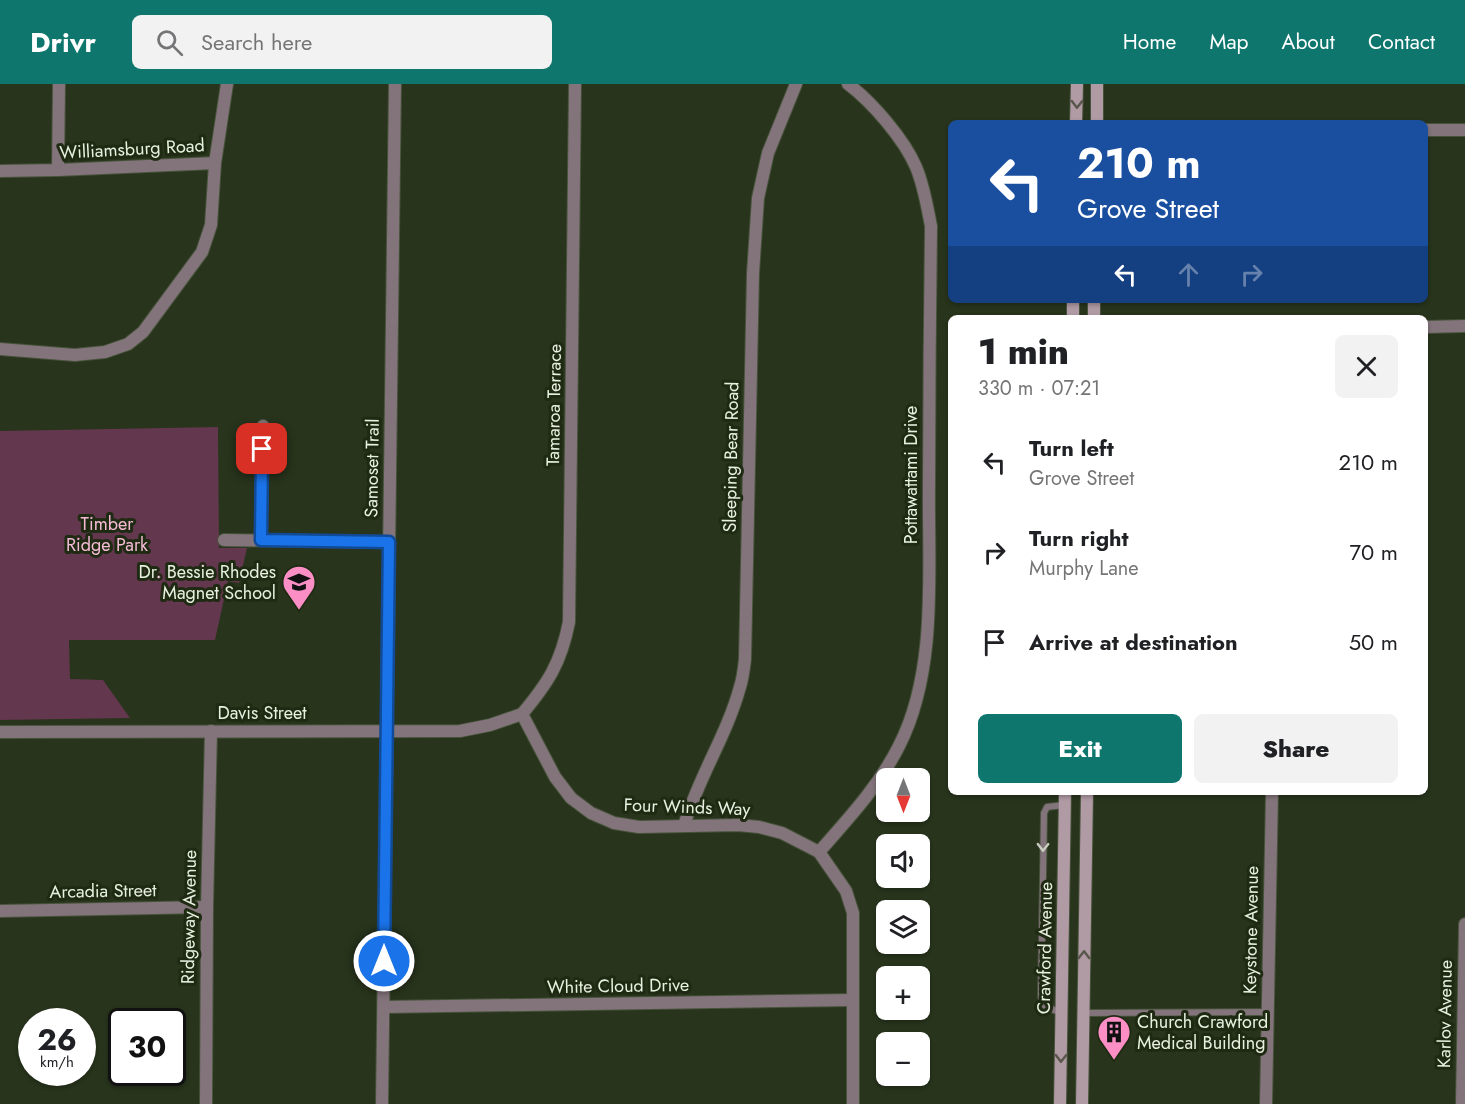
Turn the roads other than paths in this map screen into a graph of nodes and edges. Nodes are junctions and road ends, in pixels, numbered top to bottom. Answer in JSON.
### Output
{"nodes":[{"id":1,"x":59,"y":84,"type":"edge"},
{"id":2,"x":226,"y":84,"type":"edge"},
{"id":3,"x":394,"y":84,"type":"edge"},
{"id":4,"x":575,"y":84,"type":"edge"},
{"id":5,"x":796,"y":84,"type":"edge"},
{"id":6,"x":1077,"y":84,"type":"edge"},
{"id":7,"x":1097,"y":84,"type":"edge"},
{"id":8,"x":856,"y":86,"type":"edge"},
{"id":9,"x":1076,"y":120,"type":"edge"},
{"id":10,"x":1097,"y":120,"type":"edge"},
{"id":11,"x":1428,"y":130,"type":"edge"},
{"id":12,"x":1465,"y":130,"type":"edge"},
{"id":13,"x":215,"y":163,"type":"junction"},
{"id":14,"x":58,"y":170,"type":"junction"},
{"id":15,"x":0,"y":171,"type":"edge"},
{"id":16,"x":1465,"y":326,"type":"edge"},
{"id":17,"x":1428,"y":327,"type":"edge"},
{"id":18,"x":0,"y":349,"type":"edge"},
{"id":19,"x":263,"y":426,"type":"dead end"},
{"id":20,"x":224,"y":540,"type":"dead end"},
{"id":21,"x":261,"y":540,"type":"junction"},
{"id":22,"x":389,"y":542,"type":"junction"},
{"id":23,"x":522,"y":714,"type":"junction"},
{"id":24,"x":386,"y":730,"type":"junction"},
{"id":25,"x":211,"y":731,"type":"junction"},
{"id":26,"x":0,"y":732,"type":"edge"},
{"id":27,"x":1087,"y":795,"type":"edge"},
{"id":28,"x":1272,"y":795,"type":"edge"},
{"id":29,"x":1065,"y":798,"type":"edge"},
{"id":30,"x":684,"y":826,"type":"junction"},
{"id":31,"x":819,"y":852,"type":"junction"},
{"id":32,"x":207,"y":907,"type":"junction"},
{"id":33,"x":0,"y":911,"type":"edge"},
{"id":34,"x":1465,"y":924,"type":"edge"},
{"id":35,"x":852,"y":1000,"type":"junction"},
{"id":36,"x":384,"y":1007,"type":"junction"},
{"id":37,"x":1268,"y":1012,"type":"junction"},
{"id":38,"x":1062,"y":1013,"type":"junction"},
{"id":39,"x":1083,"y":1013,"type":"junction"},
{"id":40,"x":206,"y":1104,"type":"edge"},
{"id":41,"x":382,"y":1104,"type":"edge"},
{"id":42,"x":853,"y":1104,"type":"edge"},
{"id":43,"x":1060,"y":1104,"type":"edge"},
{"id":44,"x":1082,"y":1104,"type":"edge"},
{"id":45,"x":1266,"y":1104,"type":"edge"},
{"id":46,"x":1462,"y":1104,"type":"edge"}],
"edges":[{"from":1,"to":14,"type":"street"},
{"from":2,"to":13,"type":"street"},
{"from":3,"to":22,"type":"street","name":"Samoset Trail"},
{"from":4,"to":23,"type":"street","name":"Tamaroa Terrace"},
{"from":5,"to":30,"type":"street","name":"Sleeping Bear Road"},
{"from":6,"to":9,"type":"main road","one_way":true},
{"from":7,"to":10,"type":"main road"},
{"from":8,"to":31,"type":"street","name":"Pottawattami Drive"},
{"from":11,"to":12,"type":"street"},
{"from":13,"to":14,"type":"street","name":"Williamsburg Road"},
{"from":13,"to":18,"type":"street","name":"Williamsburg Road"},
{"from":14,"to":15,"type":"street","name":"Williamsburg Road"},
{"from":16,"to":17,"type":"street"},
{"from":19,"to":21,"type":"street"},
{"from":20,"to":21,"type":"street"},
{"from":21,"to":22,"type":"street"},
{"from":22,"to":24,"type":"street","name":"Samoset Trail"},
{"from":23,"to":24,"type":"street","name":"Davis Street"},
{"from":23,"to":30,"type":"street","name":"Four Winds Way"},
{"from":24,"to":25,"type":"street","name":"Davis Street"},
{"from":24,"to":36,"type":"street","name":"Samoset Trail"},
{"from":25,"to":26,"type":"street","name":"Davis Street"},
{"from":25,"to":32,"type":"street","name":"Ridgeway Avenue"},
{"from":39,"to":27,"type":"main road","one_way":true},
{"from":28,"to":37,"type":"street","name":"Keystone Avenue"},
{"from":29,"to":38,"type":"main road","name":"Crawford Avenue"},
{"from":29,"to":38,"type":"lane","one_way":true},
{"from":30,"to":31,"type":"street","name":"Four Winds Way"},
{"from":31,"to":35,"type":"street","name":"Four Winds Way"},
{"from":32,"to":33,"type":"street","name":"Arcadia Street"},
{"from":32,"to":40,"type":"street","name":"Ridgeway Avenue"},
{"from":34,"to":46,"type":"street","name":"Karlov Avenue"},
{"from":35,"to":36,"type":"street","name":"White Cloud Drive"},
{"from":35,"to":42,"type":"street","name":"Four Winds Way"},
{"from":36,"to":41,"type":"street","name":"Samoset Trail"},
{"from":37,"to":39,"type":"lane"},
{"from":37,"to":45,"type":"street","name":"Keystone Avenue"},
{"from":38,"to":43,"type":"main road","name":"Crawford Avenue","one_way":true},
{"from":39,"to":44,"type":"main road"}]}
